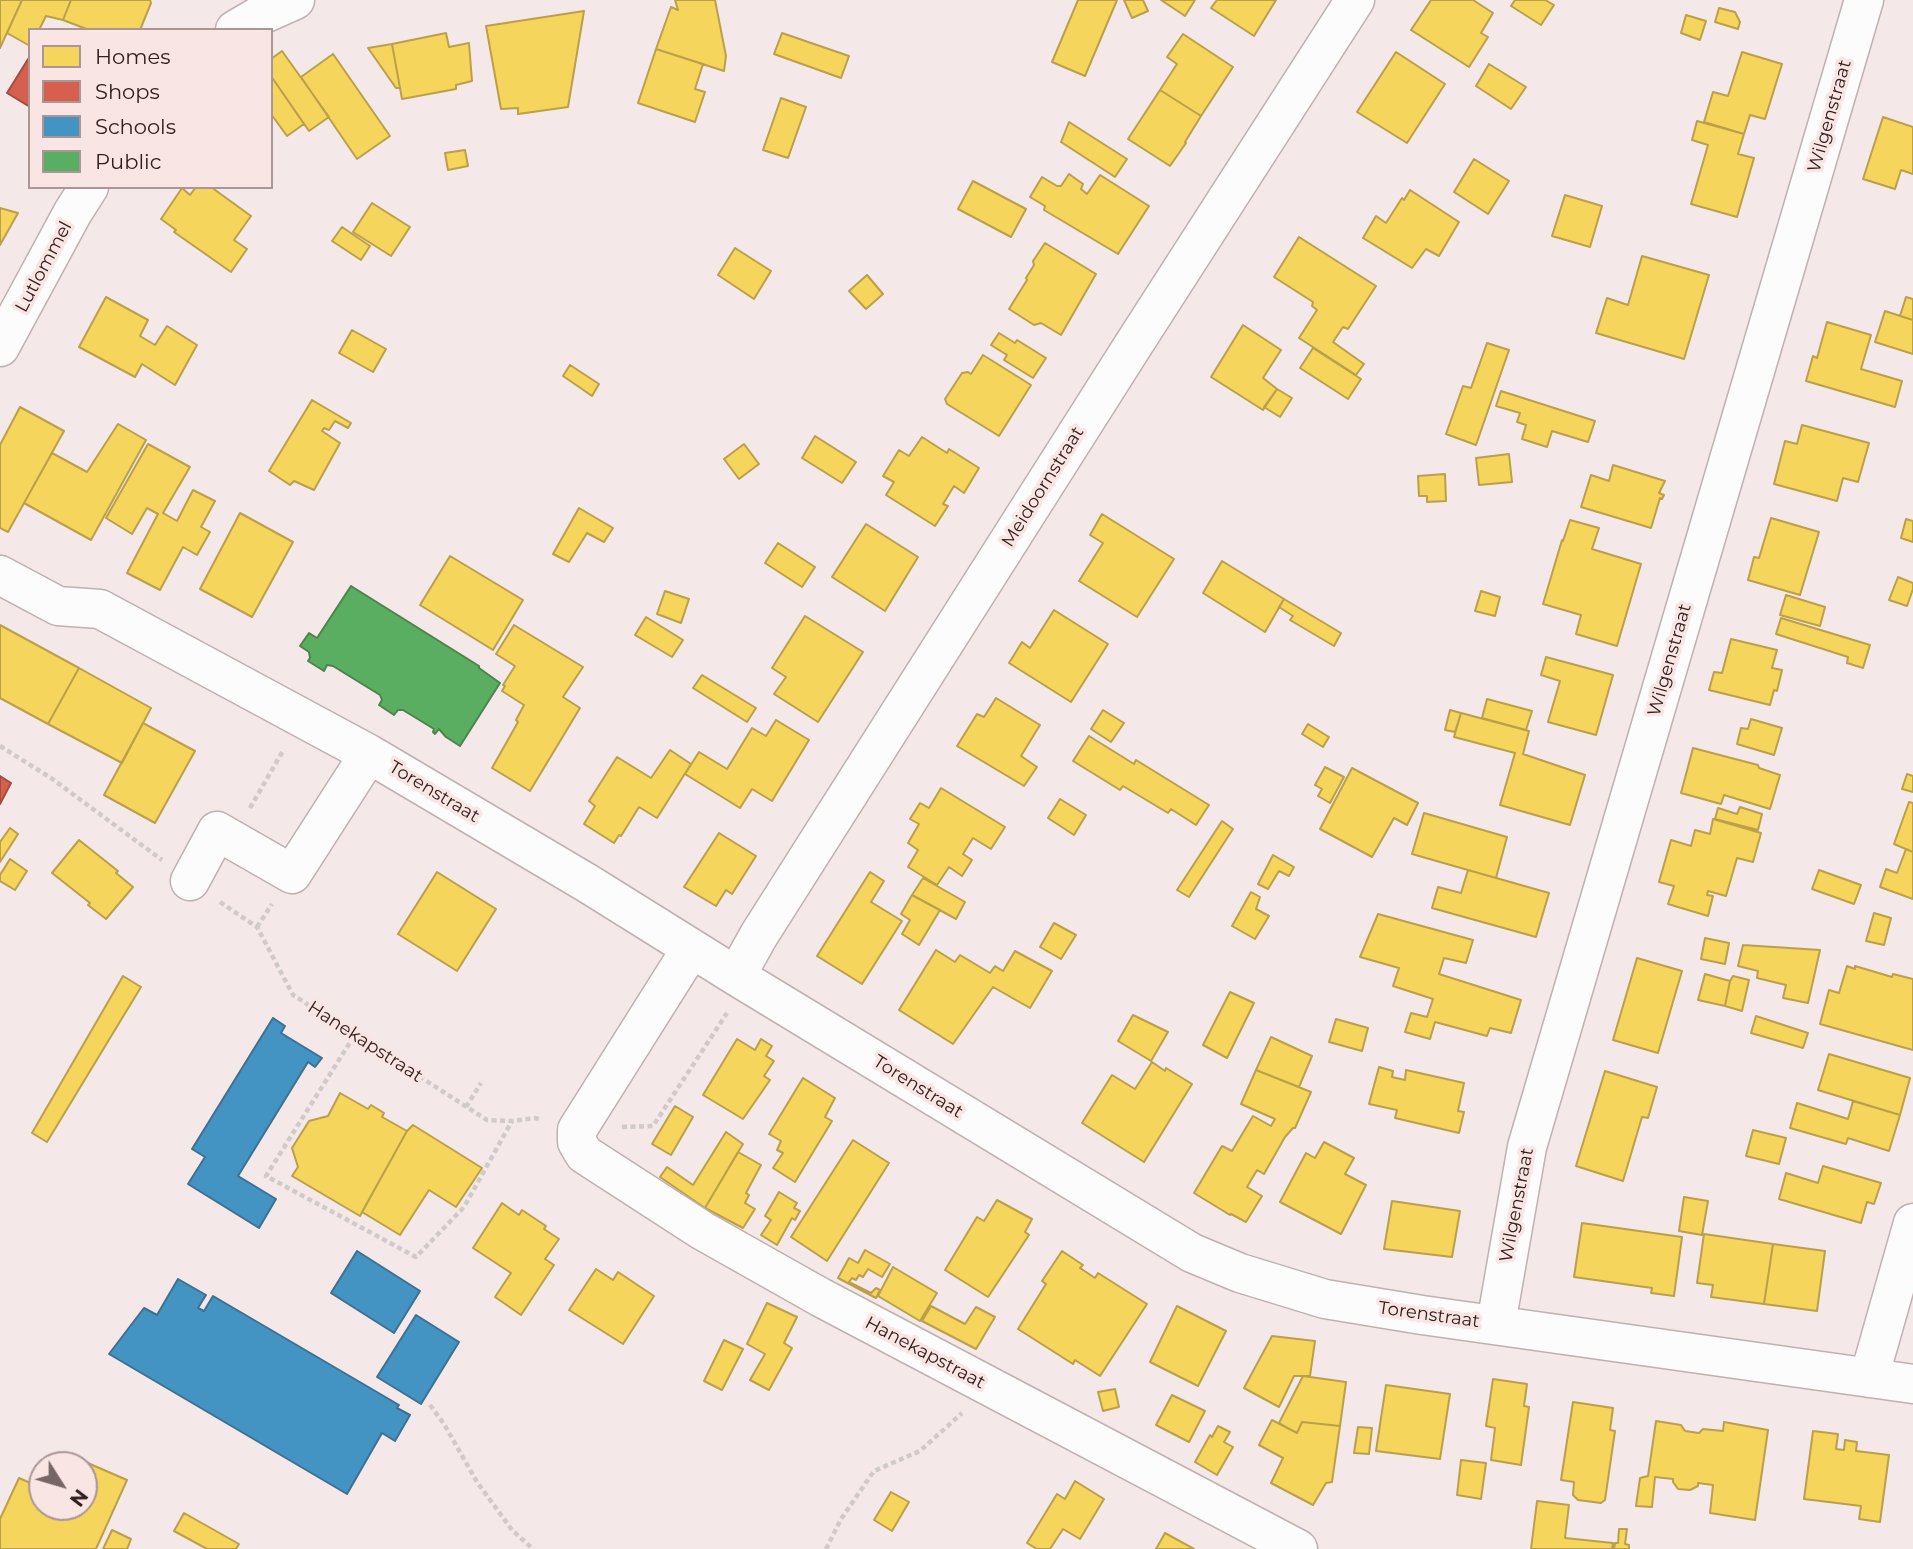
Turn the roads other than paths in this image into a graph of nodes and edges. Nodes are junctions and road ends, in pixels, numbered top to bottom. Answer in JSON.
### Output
{"nodes":[{"id":1,"x":295,"y":0,"type":"edge"},
{"id":2,"x":1355,"y":0,"type":"edge"},
{"id":3,"x":1864,"y":0,"type":"edge"},
{"id":4,"x":246,"y":15,"type":"edge"},
{"id":5,"x":88,"y":189,"type":"edge"},
{"id":6,"x":0,"y":347,"type":"edge"},
{"id":7,"x":0,"y":575,"type":"edge"},
{"id":8,"x":369,"y":754,"type":"junction"},
{"id":9,"x":190,"y":881,"type":"road end"},
{"id":10,"x":691,"y":948,"type":"junction"},
{"id":11,"x":741,"y":979,"type":"junction"},
{"id":12,"x":1913,"y":1223,"type":"edge"},
{"id":13,"x":1496,"y":1324,"type":"junction"},
{"id":14,"x":1870,"y":1378,"type":"junction"},
{"id":15,"x":1913,"y":1384,"type":"edge"},
{"id":16,"x":1298,"y":1549,"type":"edge"}],
"edges":[{"from":1,"to":4,"type":"street"},
{"from":2,"to":11,"type":"street","name":"Meidoornstraat"},
{"from":3,"to":13,"type":"street","name":"Wilgenstraat"},
{"from":5,"to":6,"type":"street","name":"Lutlommel"},
{"from":7,"to":8,"type":"street","name":"Torenstraat"},
{"from":8,"to":9,"type":"street"},
{"from":8,"to":10,"type":"street","name":"Torenstraat"},
{"from":10,"to":11,"type":"street","name":"Torenstraat"},
{"from":10,"to":16,"type":"street","name":"Hanekapstraat"},
{"from":11,"to":13,"type":"street","name":"Torenstraat"},
{"from":12,"to":14,"type":"street"},
{"from":13,"to":14,"type":"street","name":"Torenstraat"},
{"from":14,"to":15,"type":"street","name":"Torenstraat"}]}
